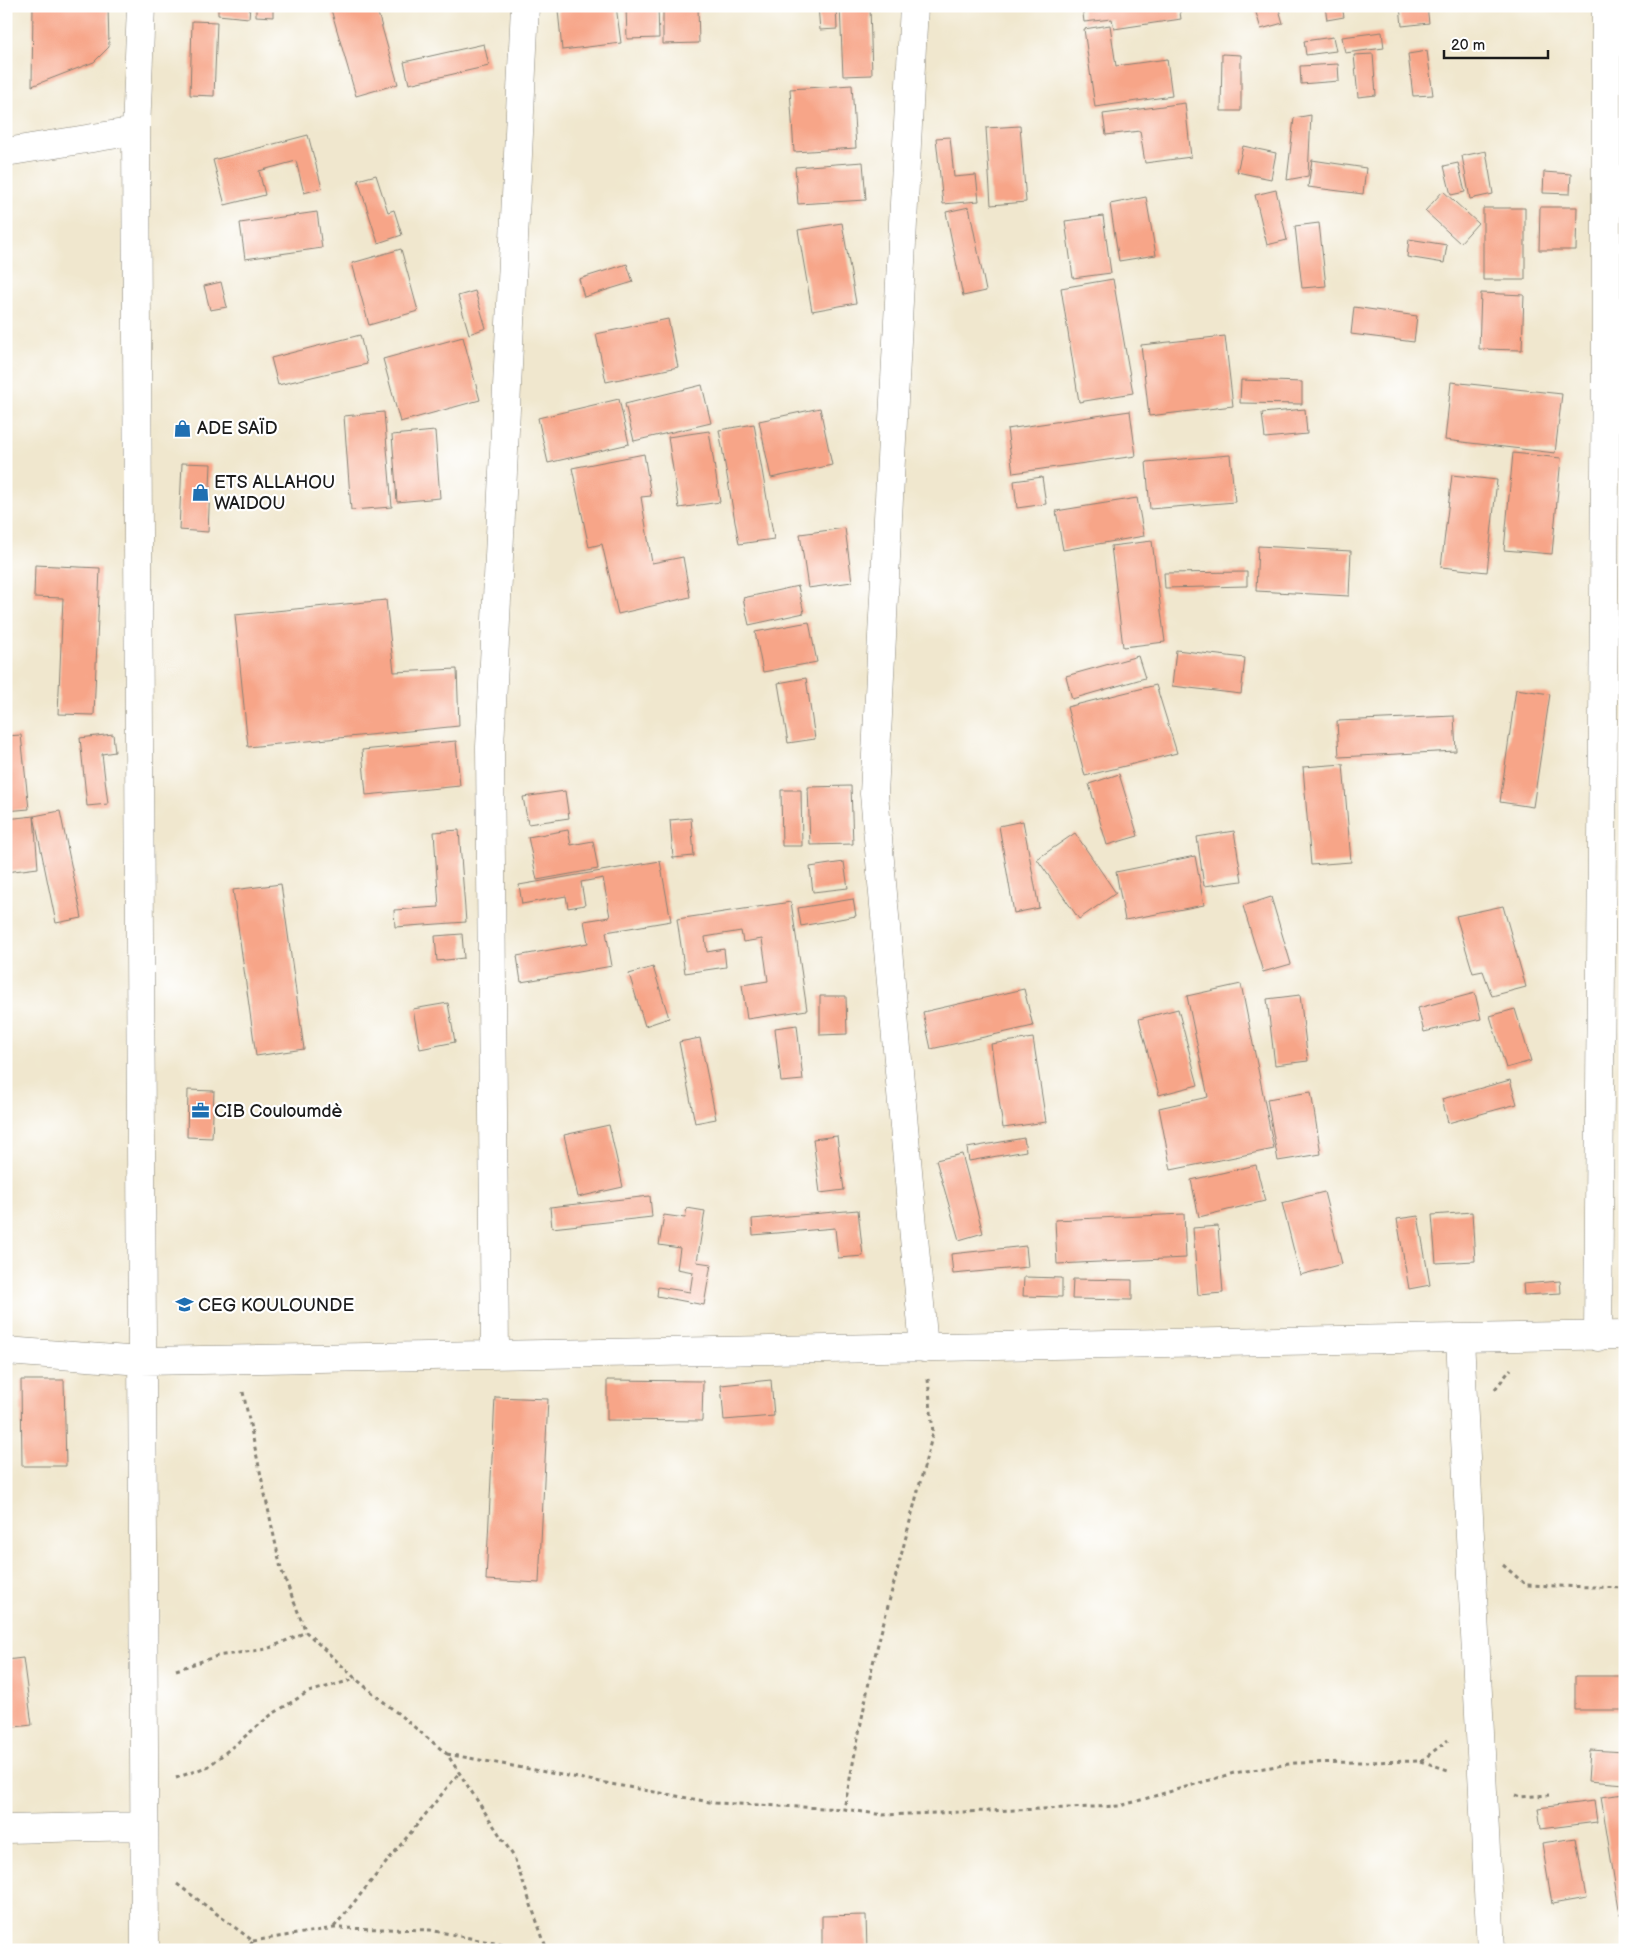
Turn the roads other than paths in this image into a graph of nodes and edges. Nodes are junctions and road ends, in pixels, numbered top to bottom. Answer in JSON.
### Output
{"nodes":[{"id":1,"x":141,"y":6,"type":"edge"},
{"id":2,"x":525,"y":6,"type":"edge"},
{"id":3,"x":914,"y":6,"type":"edge"},
{"id":4,"x":1606,"y":6,"type":"edge"},
{"id":5,"x":136,"y":131,"type":"junction"},
{"id":6,"x":6,"y":152,"type":"edge"},
{"id":7,"x":1612,"y":1336,"type":"edge"},
{"id":8,"x":1460,"y":1339,"type":"junction"},
{"id":9,"x":924,"y":1348,"type":"junction"},
{"id":10,"x":6,"y":1351,"type":"edge"},
{"id":11,"x":496,"y":1355,"type":"junction"},
{"id":12,"x":141,"y":1361,"type":"junction"},
{"id":13,"x":144,"y":1826,"type":"junction"},
{"id":14,"x":6,"y":1829,"type":"edge"},
{"id":15,"x":145,"y":1950,"type":"edge"},
{"id":16,"x":1491,"y":1950,"type":"edge"}],
"edges":[{"from":1,"to":5,"type":"street"},
{"from":2,"to":11,"type":"street"},
{"from":3,"to":9,"type":"street"},
{"from":4,"to":7,"type":"street"},
{"from":5,"to":6,"type":"street"},
{"from":5,"to":12,"type":"street"},
{"from":7,"to":8,"type":"street"},
{"from":8,"to":9,"type":"street"},
{"from":8,"to":16,"type":"street"},
{"from":9,"to":11,"type":"street"},
{"from":10,"to":12,"type":"street"},
{"from":11,"to":12,"type":"street"},
{"from":12,"to":13,"type":"street"},
{"from":13,"to":14,"type":"street"},
{"from":13,"to":15,"type":"street"}]}
